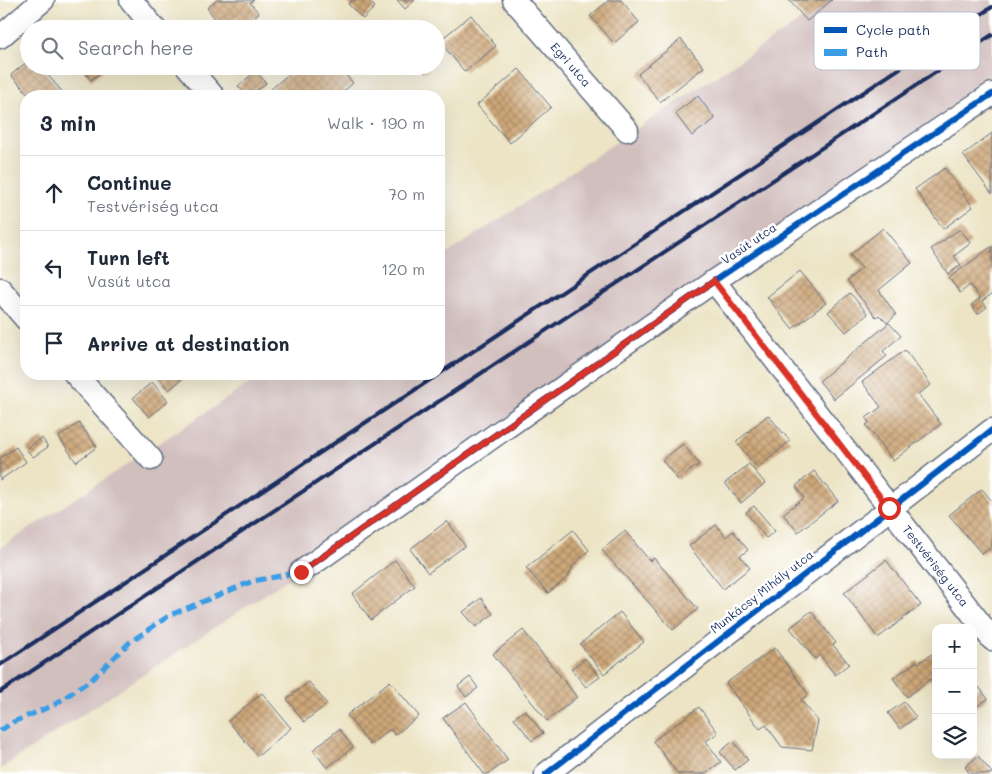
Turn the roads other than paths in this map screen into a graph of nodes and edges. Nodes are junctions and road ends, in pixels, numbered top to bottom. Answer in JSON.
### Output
{"nodes":[{"id":1,"x":43,"y":0,"type":"edge"},
{"id":2,"x":130,"y":0,"type":"edge"},
{"id":3,"x":514,"y":0,"type":"edge"},
{"id":4,"x":147,"y":20,"type":"edge"},
{"id":5,"x":0,"y":37,"type":"edge"},
{"id":6,"x":195,"y":75,"type":"edge"},
{"id":7,"x":208,"y":90,"type":"edge"},
{"id":8,"x":992,"y":94,"type":"edge"},
{"id":9,"x":627,"y":130,"type":"dead end"},
{"id":10,"x":714,"y":281,"type":"junction"},
{"id":11,"x":0,"y":289,"type":"edge"},
{"id":12,"x":20,"y":312,"type":"edge"},
{"id":13,"x":80,"y":380,"type":"edge"},
{"id":14,"x":992,"y":430,"type":"edge"},
{"id":15,"x":150,"y":459,"type":"dead end"},
{"id":16,"x":889,"y":508,"type":"junction"},
{"id":17,"x":301,"y":572,"type":"dead end"},
{"id":18,"x":992,"y":639,"type":"edge"},
{"id":19,"x":546,"y":774,"type":"edge"}],
"edges":[{"from":1,"to":5,"type":"street"},
{"from":2,"to":4,"type":"street"},
{"from":3,"to":9,"type":"street","name":"Egri utca"},
{"from":6,"to":7,"type":"street"},
{"from":8,"to":10,"type":"street","name":"Vasút utca"},
{"from":10,"to":16,"type":"street","name":"Testvériség utca"},
{"from":10,"to":17,"type":"street","name":"Vasút utca"},
{"from":11,"to":12,"type":"street"},
{"from":13,"to":15,"type":"street"},
{"from":14,"to":16,"type":"street","name":"Munkácsy Mihály utca"},
{"from":16,"to":18,"type":"street","name":"Testvériség utca"},
{"from":16,"to":19,"type":"street","name":"Munkácsy Mihály utca"}]}
